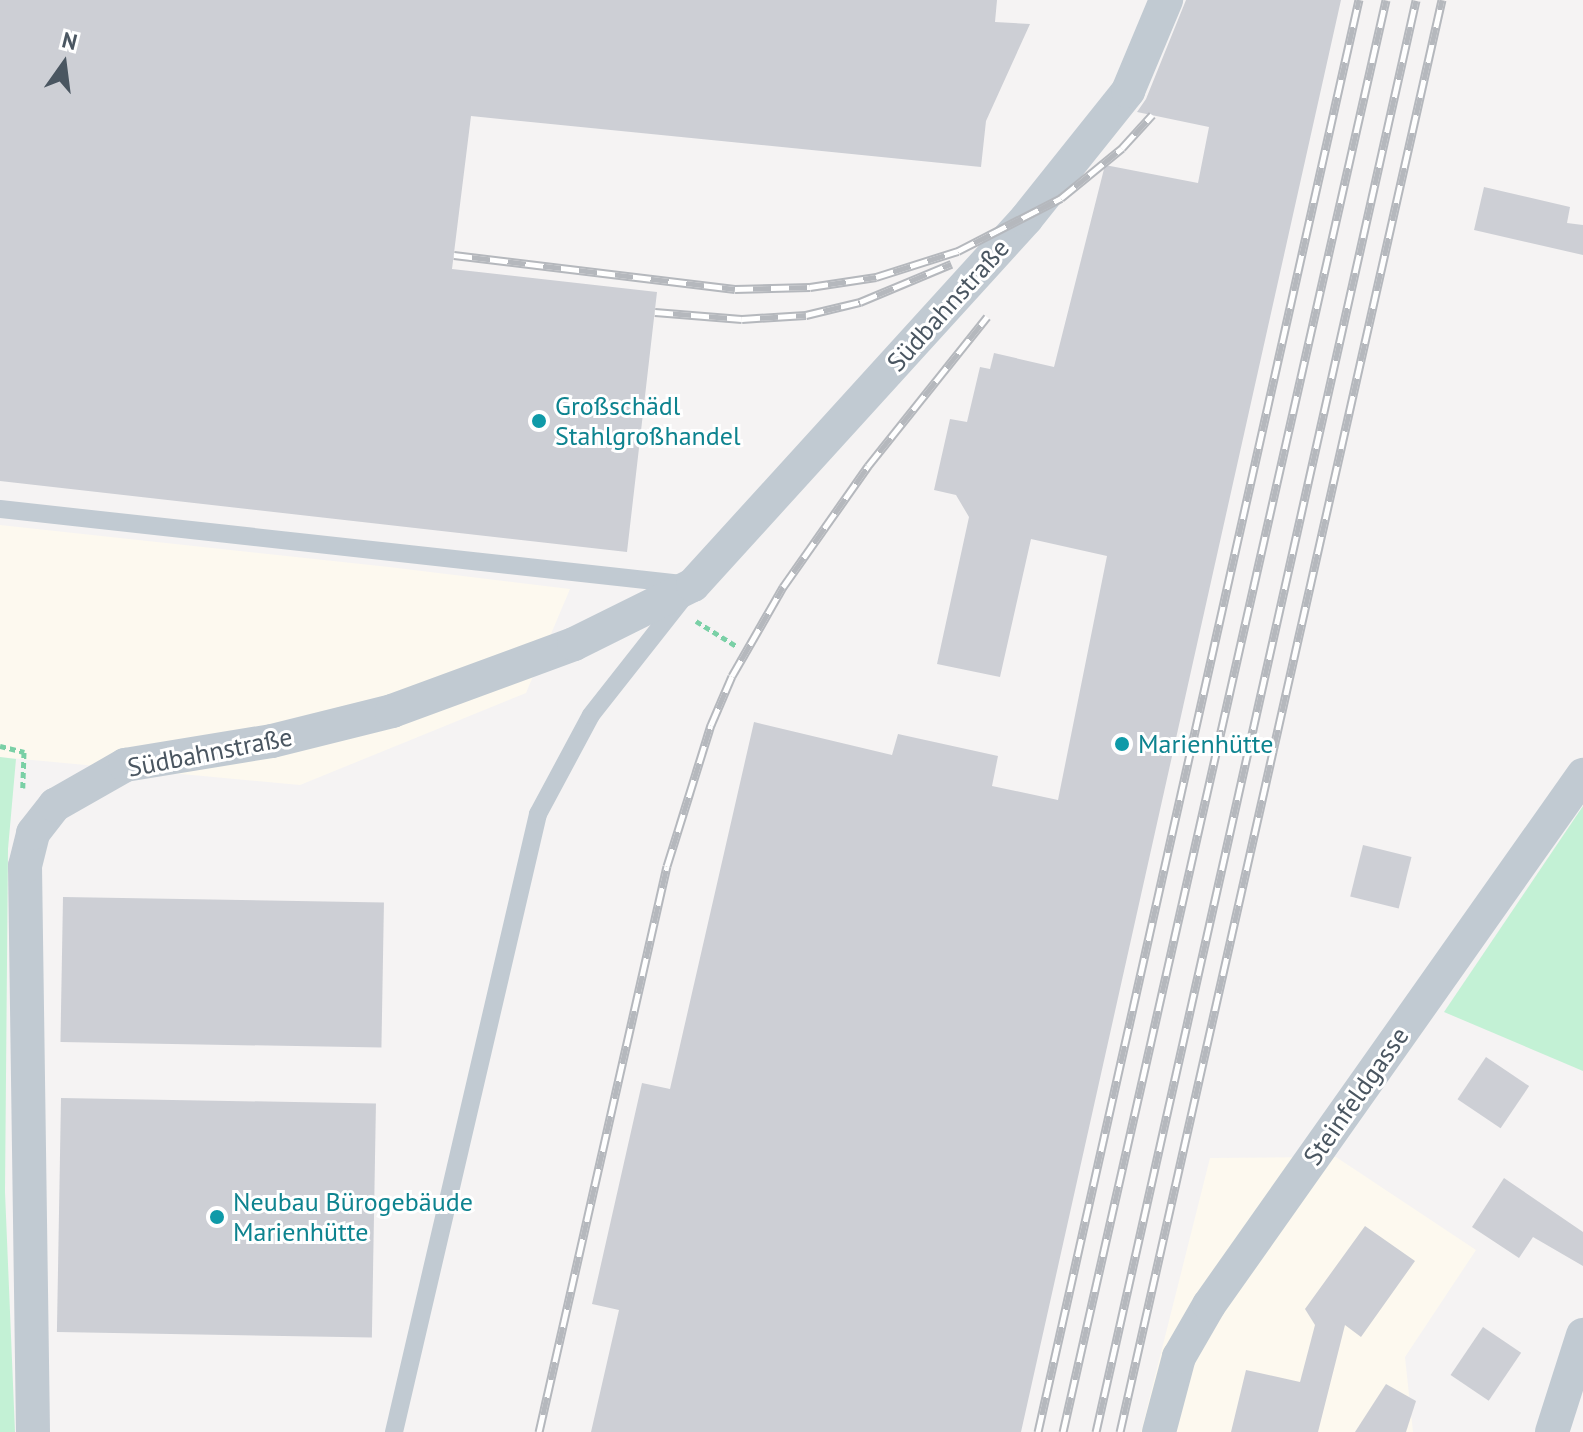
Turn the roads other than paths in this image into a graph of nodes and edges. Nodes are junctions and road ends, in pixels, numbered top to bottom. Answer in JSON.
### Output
{"nodes":[{"id":1,"x":1166,"y":0,"type":"edge"},
{"id":2,"x":0,"y":509,"type":"edge"},
{"id":3,"x":684,"y":598,"type":"junction"},
{"id":4,"x":1583,"y":775,"type":"edge"},
{"id":5,"x":1583,"y":1335,"type":"edge"},
{"id":6,"x":33,"y":1432,"type":"edge"},
{"id":7,"x":394,"y":1432,"type":"edge"},
{"id":8,"x":1159,"y":1432,"type":"edge"},
{"id":9,"x":1552,"y":1432,"type":"edge"}],
"edges":[{"from":1,"to":3,"type":"street","name":"Südbahnstraße"},
{"from":2,"to":3,"type":"lane"},
{"from":3,"to":6,"type":"street","name":"Südbahnstraße"},
{"from":3,"to":7,"type":"lane","name":"Südbahnstraße"},
{"from":4,"to":8,"type":"street","name":"Steinfeldgasse"},
{"from":5,"to":9,"type":"street"}]}
